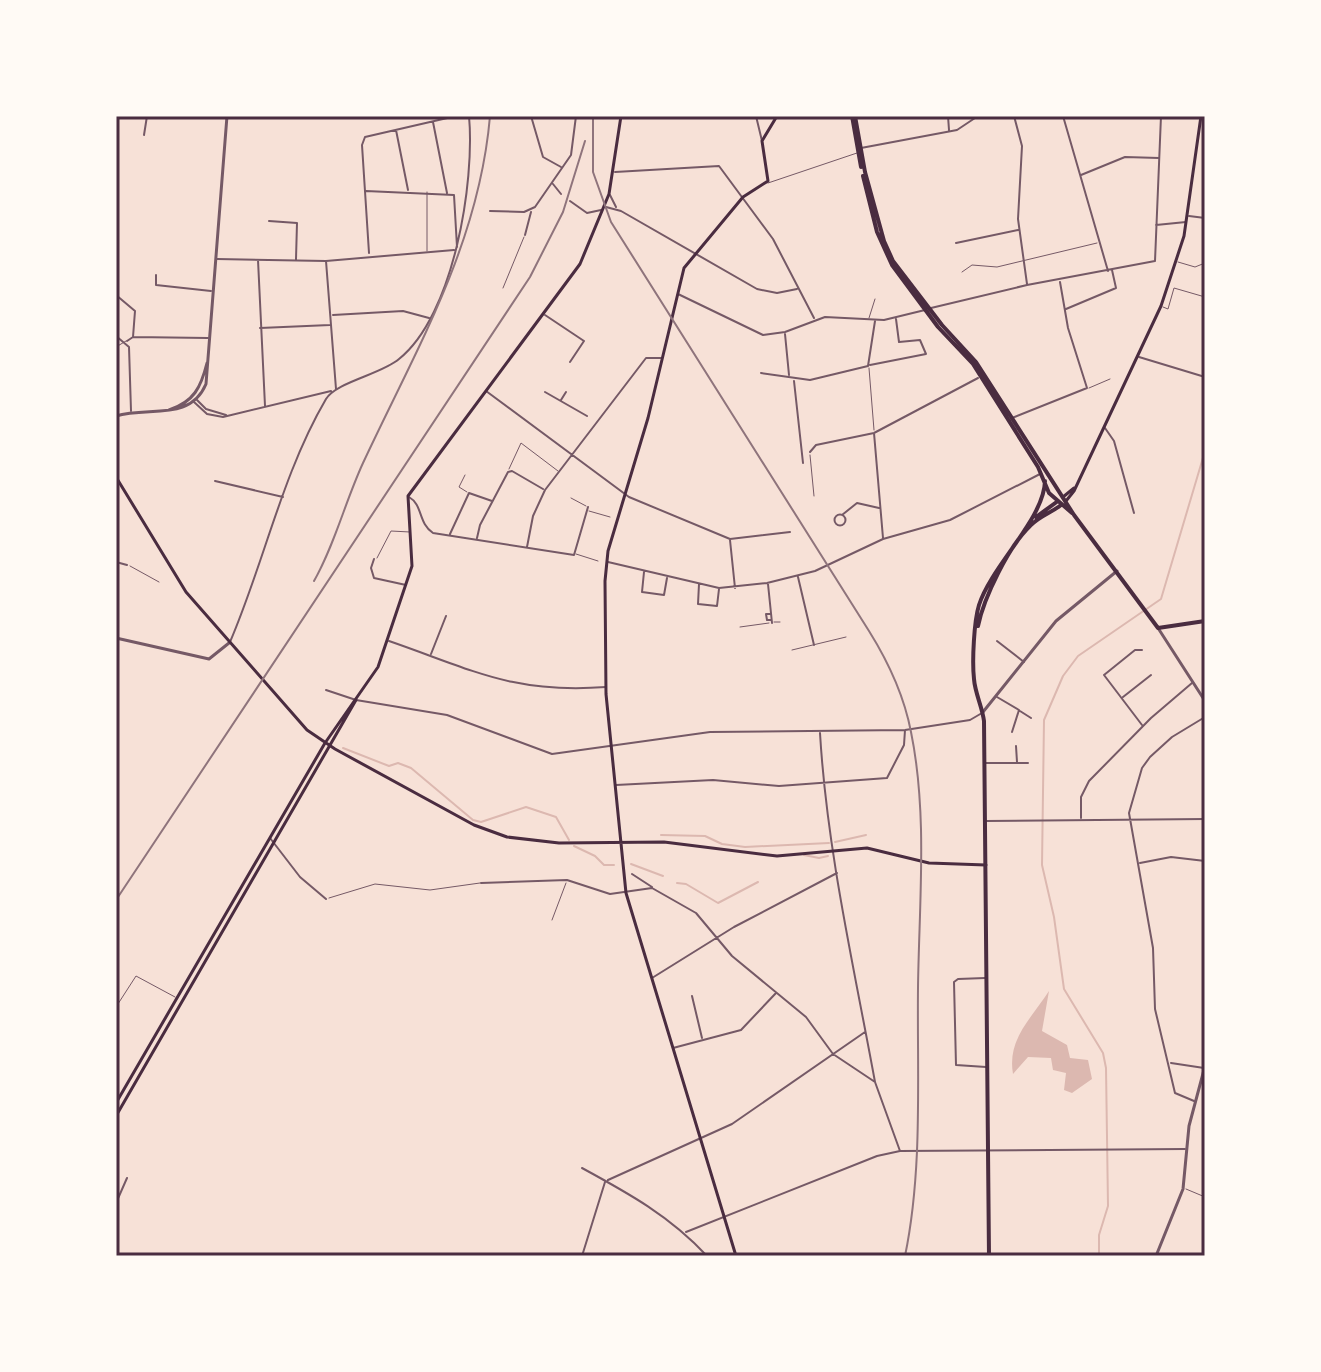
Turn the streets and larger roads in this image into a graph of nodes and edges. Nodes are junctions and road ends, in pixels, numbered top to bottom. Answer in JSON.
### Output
{"nodes":[{"id":1,"x":147,"y":116,"type":"edge"},
{"id":2,"x":227,"y":116,"type":"edge"},
{"id":3,"x":456,"y":116,"type":"edge"},
{"id":4,"x":469,"y":116,"type":"edge"},
{"id":5,"x":531,"y":116,"type":"edge"},
{"id":6,"x":576,"y":116,"type":"edge"},
{"id":7,"x":621,"y":116,"type":"edge"},
{"id":8,"x":756,"y":116,"type":"edge"},
{"id":9,"x":777,"y":116,"type":"edge"},
{"id":10,"x":854,"y":116,"type":"edge"},
{"id":11,"x":948,"y":116,"type":"edge"},
{"id":12,"x":978,"y":116,"type":"edge"},
{"id":13,"x":1014,"y":116,"type":"edge"},
{"id":14,"x":1063,"y":116,"type":"edge"},
{"id":15,"x":1161,"y":116,"type":"edge"},
{"id":16,"x":1201,"y":116,"type":"edge"},
{"id":17,"x":432,"y":121,"type":"junction"},
{"id":18,"x":1202,"y":124,"type":"edge"},
{"id":19,"x":396,"y":128,"type":"junction"},
{"id":20,"x":950,"y":132,"type":"junction"},
{"id":21,"x":144,"y":135,"type":"dead end"},
{"id":22,"x":762,"y":141,"type":"junction"},
{"id":23,"x":858,"y":150,"type":"junction"},
{"id":24,"x":1159,"y":158,"type":"junction"},
{"id":25,"x":563,"y":167,"type":"junction"},
{"id":26,"x":615,"y":172,"type":"junction"},
{"id":27,"x":1080,"y":175,"type":"junction"},
{"id":28,"x":552,"y":183,"type":"junction"},
{"id":29,"x":365,"y":190,"type":"junction"},
{"id":30,"x":409,"y":192,"type":"junction"},
{"id":31,"x":447,"y":193,"type":"junction"},
{"id":32,"x":561,"y":194,"type":"dead end"},
{"id":33,"x":609,"y":194,"type":"junction"},
{"id":34,"x":743,"y":197,"type":"junction"},
{"id":35,"x":570,"y":201,"type":"dead end"},
{"id":36,"x":605,"y":207,"type":"junction"},
{"id":37,"x":616,"y":208,"type":"junction"},
{"id":38,"x":531,"y":210,"type":"junction"},
{"id":39,"x":490,"y":211,"type":"dead end"},
{"id":40,"x":590,"y":213,"type":"junction"},
{"id":41,"x":1188,"y":216,"type":"junction"},
{"id":42,"x":1205,"y":218,"type":"edge"},
{"id":43,"x":269,"y":221,"type":"dead end"},
{"id":44,"x":1187,"y":222,"type":"junction"},
{"id":45,"x":598,"y":224,"type":"junction"},
{"id":46,"x":1155,"y":225,"type":"junction"},
{"id":47,"x":1019,"y":230,"type":"junction"},
{"id":48,"x":525,"y":235,"type":"road end"},
{"id":49,"x":956,"y":243,"type":"dead end"},
{"id":50,"x":456,"y":249,"type":"junction"},
{"id":51,"x":695,"y":254,"type":"junction"},
{"id":52,"x":369,"y":255,"type":"junction"},
{"id":53,"x":215,"y":259,"type":"junction"},
{"id":54,"x":258,"y":259,"type":"junction"},
{"id":55,"x":296,"y":260,"type":"junction"},
{"id":56,"x":326,"y":261,"type":"junction"},
{"id":57,"x":1110,"y":271,"type":"junction"},
{"id":58,"x":156,"y":275,"type":"dead end"},
{"id":59,"x":1060,"y":280,"type":"junction"},
{"id":60,"x":1027,"y":285,"type":"junction"},
{"id":61,"x":798,"y":288,"type":"junction"},
{"id":62,"x":212,"y":292,"type":"junction"},
{"id":63,"x":677,"y":294,"type":"junction"},
{"id":64,"x":116,"y":295,"type":"edge"},
{"id":65,"x":927,"y":309,"type":"junction"},
{"id":66,"x":1065,"y":309,"type":"junction"},
{"id":67,"x":331,"y":315,"type":"junction"},
{"id":68,"x":544,"y":315,"type":"junction"},
{"id":69,"x":430,"y":318,"type":"junction"},
{"id":70,"x":896,"y":318,"type":"junction"},
{"id":71,"x":815,"y":319,"type":"junction"},
{"id":72,"x":875,"y":320,"type":"junction"},
{"id":73,"x":332,"y":325,"type":"junction"},
{"id":74,"x":259,"y":328,"type":"junction"},
{"id":75,"x":785,"y":332,"type":"junction"},
{"id":76,"x":116,"y":336,"type":"edge"},
{"id":77,"x":133,"y":337,"type":"junction"},
{"id":78,"x":209,"y":338,"type":"junction"},
{"id":79,"x":126,"y":341,"type":"junction"},
{"id":80,"x":1139,"y":357,"type":"junction"},
{"id":81,"x":661,"y":358,"type":"junction"},
{"id":82,"x":570,"y":362,"type":"dead end"},
{"id":83,"x":868,"y":366,"type":"junction"},
{"id":84,"x":761,"y":373,"type":"dead end"},
{"id":85,"x":982,"y":376,"type":"junction"},
{"id":86,"x":789,"y":377,"type":"junction"},
{"id":87,"x":1205,"y":377,"type":"edge"},
{"id":88,"x":794,"y":380,"type":"junction"},
{"id":89,"x":336,"y":390,"type":"junction"},
{"id":90,"x":485,"y":390,"type":"junction"},
{"id":91,"x":545,"y":392,"type":"dead end"},
{"id":92,"x":566,"y":392,"type":"dead end"},
{"id":93,"x":194,"y":400,"type":"junction"},
{"id":94,"x":561,"y":401,"type":"junction"},
{"id":95,"x":579,"y":402,"type":"dead end"},
{"id":96,"x":265,"y":406,"type":"junction"},
{"id":97,"x":575,"y":407,"type":"junction"},
{"id":98,"x":131,"y":412,"type":"junction"},
{"id":99,"x":116,"y":416,"type":"edge"},
{"id":100,"x":587,"y":416,"type":"dead end"},
{"id":101,"x":1009,"y":419,"type":"junction"},
{"id":102,"x":592,"y":421,"type":"dead end"},
{"id":103,"x":598,"y":425,"type":"junction"},
{"id":104,"x":1104,"y":427,"type":"junction"},
{"id":105,"x":874,"y":433,"type":"junction"},
{"id":106,"x":810,"y":452,"type":"road end"},
{"id":107,"x":574,"y":455,"type":"junction"},
{"id":108,"x":803,"y":463,"type":"dead end"},
{"id":109,"x":1044,"y":472,"type":"junction"},
{"id":110,"x":116,"y":477,"type":"edge"},
{"id":111,"x":215,"y":481,"type":"dead end"},
{"id":112,"x":1045,"y":481,"type":"junction"},
{"id":113,"x":545,"y":490,"type":"junction"},
{"id":114,"x":625,"y":494,"type":"junction"},
{"id":115,"x":408,"y":496,"type":"junction"},
{"id":116,"x":284,"y":497,"type":"junction"},
{"id":117,"x":492,"y":501,"type":"junction"},
{"id":118,"x":1062,"y":501,"type":"junction"},
{"id":119,"x":587,"y":508,"type":"road end"},
{"id":120,"x":880,"y":508,"type":"junction"},
{"id":121,"x":1134,"y":513,"type":"dead end"},
{"id":122,"x":842,"y":515,"type":"dead end"},
{"id":123,"x":1031,"y":520,"type":"junction"},
{"id":124,"x":790,"y":532,"type":"dead end"},
{"id":125,"x":449,"y":535,"type":"junction"},
{"id":126,"x":477,"y":539,"type":"junction"},
{"id":127,"x":730,"y":539,"type":"junction"},
{"id":128,"x":883,"y":539,"type":"junction"},
{"id":129,"x":527,"y":547,"type":"junction"},
{"id":130,"x":374,"y":559,"type":"road end"},
{"id":131,"x":116,"y":562,"type":"edge"},
{"id":132,"x":606,"y":562,"type":"junction"},
{"id":133,"x":127,"y":565,"type":"road end"},
{"id":134,"x":1118,"y":571,"type":"junction"},
{"id":135,"x":644,"y":572,"type":"junction"},
{"id":136,"x":798,"y":576,"type":"junction"},
{"id":137,"x":667,"y":577,"type":"junction"},
{"id":138,"x":767,"y":583,"type":"junction"},
{"id":139,"x":699,"y":584,"type":"junction"},
{"id":140,"x":407,"y":586,"type":"junction"},
{"id":141,"x":719,"y":588,"type":"junction"},
{"id":142,"x":735,"y":588,"type":"junction"},
{"id":143,"x":446,"y":616,"type":"dead end"},
{"id":144,"x":772,"y":621,"type":"road end"},
{"id":145,"x":1205,"y":621,"type":"edge"},
{"id":146,"x":1165,"y":625,"type":"junction"},
{"id":147,"x":1158,"y":628,"type":"junction"},
{"id":148,"x":977,"y":632,"type":"junction"},
{"id":149,"x":1162,"y":635,"type":"junction"},
{"id":150,"x":116,"y":638,"type":"edge"},
{"id":151,"x":388,"y":641,"type":"junction"},
{"id":152,"x":997,"y":641,"type":"dead end"},
{"id":153,"x":229,"y":643,"type":"junction"},
{"id":154,"x":814,"y":645,"type":"road end"},
{"id":155,"x":1142,"y":650,"type":"dead end"},
{"id":156,"x":431,"y":655,"type":"junction"},
{"id":157,"x":1024,"y":662,"type":"junction"},
{"id":158,"x":1151,"y":675,"type":"dead end"},
{"id":159,"x":1193,"y":682,"type":"junction"},
{"id":160,"x":606,"y":687,"type":"junction"},
{"id":161,"x":326,"y":690,"type":"dead end"},
{"id":162,"x":996,"y":696,"type":"junction"},
{"id":163,"x":1122,"y":698,"type":"junction"},
{"id":164,"x":356,"y":700,"type":"junction"},
{"id":165,"x":1205,"y":701,"type":"edge"},
{"id":166,"x":1019,"y":710,"type":"junction"},
{"id":167,"x":983,"y":712,"type":"junction"},
{"id":168,"x":1205,"y":717,"type":"edge"},
{"id":169,"x":1031,"y":718,"type":"dead end"},
{"id":170,"x":1143,"y":726,"type":"junction"},
{"id":171,"x":905,"y":730,"type":"junction"},
{"id":172,"x":820,"y":732,"type":"junction"},
{"id":173,"x":1012,"y":732,"type":"dead end"},
{"id":174,"x":327,"y":744,"type":"junction"},
{"id":175,"x":1016,"y":746,"type":"dead end"},
{"id":176,"x":611,"y":747,"type":"junction"},
{"id":177,"x":984,"y":763,"type":"junction"},
{"id":178,"x":1017,"y":763,"type":"junction"},
{"id":179,"x":1028,"y":763,"type":"dead end"},
{"id":180,"x":823,"y":783,"type":"junction"},
{"id":181,"x":615,"y":785,"type":"junction"},
{"id":182,"x":1205,"y":819,"type":"edge"},
{"id":183,"x":1081,"y":820,"type":"junction"},
{"id":184,"x":1129,"y":820,"type":"junction"},
{"id":185,"x":985,"y":821,"type":"junction"},
{"id":186,"x":270,"y":837,"type":"junction"},
{"id":187,"x":619,"y":840,"type":"junction"},
{"id":188,"x":274,"y":842,"type":"junction"},
{"id":189,"x":833,"y":849,"type":"junction"},
{"id":190,"x":1205,"y":861,"type":"edge"},
{"id":191,"x":1139,"y":863,"type":"junction"},
{"id":192,"x":986,"y":865,"type":"junction"},
{"id":193,"x":837,"y":873,"type":"junction"},
{"id":194,"x":632,"y":874,"type":"dead end"},
{"id":195,"x":481,"y":883,"type":"road end"},
{"id":196,"x":652,"y":888,"type":"junction"},
{"id":197,"x":626,"y":893,"type":"junction"},
{"id":198,"x":326,"y":899,"type":"road end"},
{"id":199,"x":718,"y":939,"type":"junction"},
{"id":200,"x":986,"y":978,"type":"junction"},
{"id":201,"x":651,"y":979,"type":"junction"},
{"id":202,"x":776,"y":993,"type":"junction"},
{"id":203,"x":692,"y":996,"type":"dead end"},
{"id":204,"x":866,"y":1032,"type":"junction"},
{"id":205,"x":703,"y":1039,"type":"junction"},
{"id":206,"x":672,"y":1049,"type":"junction"},
{"id":207,"x":833,"y":1054,"type":"junction"},
{"id":208,"x":1170,"y":1063,"type":"junction"},
{"id":209,"x":987,"y":1067,"type":"junction"},
{"id":210,"x":1205,"y":1067,"type":"edge"},
{"id":211,"x":875,"y":1082,"type":"junction"},
{"id":212,"x":119,"y":1097,"type":"junction"},
{"id":213,"x":125,"y":1101,"type":"junction"},
{"id":214,"x":1194,"y":1101,"type":"junction"},
{"id":215,"x":116,"y":1103,"type":"edge"},
{"id":216,"x":116,"y":1116,"type":"edge"},
{"id":217,"x":699,"y":1138,"type":"junction"},
{"id":218,"x":988,"y":1149,"type":"junction"},
{"id":219,"x":1187,"y":1149,"type":"junction"},
{"id":220,"x":900,"y":1151,"type":"junction"},
{"id":221,"x":582,"y":1168,"type":"dead end"},
{"id":222,"x":127,"y":1178,"type":"dead end"},
{"id":223,"x":607,"y":1181,"type":"junction"},
{"id":224,"x":116,"y":1203,"type":"edge"},
{"id":225,"x":724,"y":1217,"type":"junction"},
{"id":226,"x":686,"y":1232,"type":"junction"},
{"id":227,"x":582,"y":1256,"type":"edge"},
{"id":228,"x":707,"y":1256,"type":"edge"},
{"id":229,"x":736,"y":1256,"type":"edge"},
{"id":230,"x":989,"y":1256,"type":"edge"},
{"id":231,"x":1156,"y":1256,"type":"edge"}],
"edges":[{"from":1,"to":21,"type":"street"},
{"from":2,"to":53,"type":"street"},
{"from":3,"to":17,"type":"street"},
{"from":4,"to":50,"type":"street"},
{"from":5,"to":25,"type":"street"},
{"from":6,"to":25,"type":"street"},
{"from":7,"to":26,"type":"main road"},
{"from":8,"to":22,"type":"street"},
{"from":9,"to":22,"type":"main road"},
{"from":10,"to":23,"type":"main road"},
{"from":11,"to":20,"type":"street"},
{"from":12,"to":20,"type":"street"},
{"from":13,"to":47,"type":"street"},
{"from":14,"to":27,"type":"street"},
{"from":15,"to":24,"type":"street"},
{"from":16,"to":18,"type":"main road"},
{"from":17,"to":19,"type":"street"},
{"from":17,"to":31,"type":"street"},
{"from":18,"to":41,"type":"main road"},
{"from":19,"to":29,"type":"street"},
{"from":19,"to":30,"type":"street"},
{"from":20,"to":23,"type":"street"},
{"from":22,"to":34,"type":"main road"},
{"from":23,"to":65,"type":"main road"},
{"from":24,"to":27,"type":"street"},
{"from":24,"to":46,"type":"street"},
{"from":25,"to":28,"type":"street"},
{"from":26,"to":33,"type":"main road"},
{"from":26,"to":34,"type":"street"},
{"from":27,"to":57,"type":"street"},
{"from":28,"to":32,"type":"street"},
{"from":28,"to":38,"type":"street"},
{"from":29,"to":30,"type":"street"},
{"from":29,"to":52,"type":"street"},
{"from":30,"to":31,"type":"street"},
{"from":31,"to":50,"type":"street"},
{"from":33,"to":36,"type":"main road"},
{"from":33,"to":37,"type":"street"},
{"from":34,"to":51,"type":"main road"},
{"from":34,"to":61,"type":"street"},
{"from":35,"to":40,"type":"street"},
{"from":36,"to":37,"type":"street"},
{"from":36,"to":40,"type":"street"},
{"from":36,"to":45,"type":"main road"},
{"from":37,"to":51,"type":"street"},
{"from":38,"to":39,"type":"street"},
{"from":38,"to":48,"type":"street"},
{"from":40,"to":45,"type":"street"},
{"from":41,"to":42,"type":"street"},
{"from":41,"to":44,"type":"main road"},
{"from":43,"to":55,"type":"street"},
{"from":44,"to":46,"type":"street"},
{"from":44,"to":80,"type":"main road"},
{"from":45,"to":68,"type":"main road"},
{"from":46,"to":57,"type":"street"},
{"from":47,"to":49,"type":"street"},
{"from":47,"to":60,"type":"street"},
{"from":50,"to":52,"type":"street"},
{"from":50,"to":69,"type":"street"},
{"from":51,"to":61,"type":"street"},
{"from":51,"to":63,"type":"main road"},
{"from":52,"to":56,"type":"street"},
{"from":53,"to":54,"type":"street"},
{"from":53,"to":62,"type":"street"},
{"from":54,"to":55,"type":"street"},
{"from":54,"to":74,"type":"street"},
{"from":55,"to":56,"type":"street"},
{"from":56,"to":67,"type":"street"},
{"from":57,"to":59,"type":"street"},
{"from":57,"to":66,"type":"street"},
{"from":58,"to":62,"type":"street"},
{"from":59,"to":60,"type":"street"},
{"from":59,"to":66,"type":"street"},
{"from":60,"to":65,"type":"street"},
{"from":61,"to":71,"type":"street"},
{"from":62,"to":78,"type":"street"},
{"from":63,"to":75,"type":"street"},
{"from":63,"to":81,"type":"main road"},
{"from":64,"to":77,"type":"street"},
{"from":65,"to":70,"type":"street"},
{"from":65,"to":85,"type":"main road"},
{"from":66,"to":101,"type":"street"},
{"from":67,"to":69,"type":"street"},
{"from":67,"to":73,"type":"street"},
{"from":68,"to":82,"type":"street"},
{"from":68,"to":90,"type":"main road"},
{"from":69,"to":89,"type":"street"},
{"from":70,"to":72,"type":"street"},
{"from":70,"to":83,"type":"street"},
{"from":71,"to":72,"type":"street"},
{"from":71,"to":75,"type":"street"},
{"from":72,"to":83,"type":"street"},
{"from":73,"to":74,"type":"street"},
{"from":73,"to":89,"type":"street"},
{"from":74,"to":96,"type":"street"},
{"from":75,"to":86,"type":"street"},
{"from":76,"to":79,"type":"street"},
{"from":77,"to":78,"type":"street"},
{"from":77,"to":79,"type":"street"},
{"from":78,"to":93,"type":"street"},
{"from":79,"to":98,"type":"street"},
{"from":80,"to":87,"type":"street"},
{"from":80,"to":104,"type":"main road"},
{"from":81,"to":103,"type":"street"},
{"from":81,"to":114,"type":"main road"},
{"from":83,"to":88,"type":"street"},
{"from":84,"to":86,"type":"street"},
{"from":85,"to":101,"type":"main road"},
{"from":85,"to":105,"type":"street"},
{"from":86,"to":88,"type":"street"},
{"from":88,"to":108,"type":"street"},
{"from":89,"to":96,"type":"street"},
{"from":89,"to":116,"type":"street"},
{"from":90,"to":107,"type":"street"},
{"from":90,"to":115,"type":"main road"},
{"from":91,"to":94,"type":"street"},
{"from":92,"to":94,"type":"street"},
{"from":93,"to":96,"type":"street"},
{"from":93,"to":98,"type":"street"},
{"from":94,"to":97,"type":"street"},
{"from":95,"to":97,"type":"street"},
{"from":97,"to":100,"type":"street"},
{"from":98,"to":99,"type":"street"},
{"from":101,"to":109,"type":"main road"},
{"from":102,"to":103,"type":"street"},
{"from":103,"to":107,"type":"street"},
{"from":104,"to":118,"type":"main road"},
{"from":104,"to":121,"type":"street"},
{"from":105,"to":106,"type":"street"},
{"from":105,"to":120,"type":"street"},
{"from":107,"to":113,"type":"street"},
{"from":107,"to":114,"type":"street"},
{"from":109,"to":112,"type":"main road"},
{"from":109,"to":118,"type":"main road"},
{"from":109,"to":128,"type":"street"},
{"from":110,"to":153,"type":"main road"},
{"from":111,"to":116,"type":"street"},
{"from":112,"to":118,"type":"main road"},
{"from":112,"to":123,"type":"main road"},
{"from":113,"to":117,"type":"street"},
{"from":113,"to":129,"type":"street"},
{"from":114,"to":127,"type":"street"},
{"from":114,"to":132,"type":"main road"},
{"from":115,"to":125,"type":"street"},
{"from":115,"to":140,"type":"main road"},
{"from":116,"to":153,"type":"street"},
{"from":117,"to":125,"type":"street"},
{"from":117,"to":126,"type":"street"},
{"from":118,"to":123,"type":"main road"},
{"from":118,"to":134,"type":"main road"},
{"from":118,"to":148,"type":"main road"},
{"from":119,"to":129,"type":"street"},
{"from":120,"to":122,"type":"street"},
{"from":120,"to":128,"type":"street"},
{"from":123,"to":148,"type":"main road"},
{"from":124,"to":127,"type":"street"},
{"from":125,"to":126,"type":"street"},
{"from":126,"to":129,"type":"street"},
{"from":127,"to":142,"type":"street"},
{"from":128,"to":136,"type":"street"},
{"from":130,"to":140,"type":"street"},
{"from":131,"to":133,"type":"street"},
{"from":132,"to":135,"type":"street"},
{"from":132,"to":160,"type":"main road"},
{"from":134,"to":147,"type":"main road"},
{"from":134,"to":157,"type":"street"},
{"from":135,"to":137,"type":"street"},
{"from":135,"to":137,"type":"street"},
{"from":136,"to":138,"type":"street"},
{"from":136,"to":154,"type":"street"},
{"from":137,"to":139,"type":"street"},
{"from":138,"to":142,"type":"street"},
{"from":138,"to":144,"type":"street"},
{"from":139,"to":141,"type":"street"},
{"from":139,"to":141,"type":"street"},
{"from":140,"to":151,"type":"main road"},
{"from":141,"to":142,"type":"street"},
{"from":143,"to":156,"type":"street"},
{"from":145,"to":146,"type":"main road"},
{"from":146,"to":147,"type":"main road"},
{"from":146,"to":149,"type":"street"},
{"from":147,"to":149,"type":"street"},
{"from":148,"to":167,"type":"main road"},
{"from":149,"to":159,"type":"street"},
{"from":150,"to":153,"type":"street"},
{"from":151,"to":156,"type":"street"},
{"from":151,"to":164,"type":"main road"},
{"from":152,"to":157,"type":"street"},
{"from":153,"to":174,"type":"main road"},
{"from":155,"to":163,"type":"street"},
{"from":156,"to":160,"type":"street"},
{"from":157,"to":162,"type":"street"},
{"from":158,"to":163,"type":"street"},
{"from":159,"to":165,"type":"street"},
{"from":159,"to":170,"type":"street"},
{"from":160,"to":176,"type":"main road"},
{"from":161,"to":164,"type":"street"},
{"from":162,"to":166,"type":"street"},
{"from":162,"to":167,"type":"street"},
{"from":163,"to":170,"type":"street"},
{"from":164,"to":174,"type":"main road"},
{"from":164,"to":176,"type":"street"},
{"from":166,"to":169,"type":"street"},
{"from":166,"to":173,"type":"street"},
{"from":167,"to":171,"type":"street"},
{"from":167,"to":177,"type":"main road"},
{"from":168,"to":184,"type":"street"},
{"from":170,"to":183,"type":"street"},
{"from":171,"to":172,"type":"street"},
{"from":171,"to":180,"type":"street"},
{"from":172,"to":176,"type":"street"},
{"from":172,"to":180,"type":"street"},
{"from":174,"to":186,"type":"main road"},
{"from":174,"to":187,"type":"main road"},
{"from":174,"to":188,"type":"main road"},
{"from":175,"to":178,"type":"street"},
{"from":176,"to":181,"type":"main road"},
{"from":177,"to":178,"type":"street"},
{"from":177,"to":185,"type":"main road"},
{"from":178,"to":179,"type":"street"},
{"from":180,"to":181,"type":"street"},
{"from":180,"to":189,"type":"street"},
{"from":181,"to":187,"type":"main road"},
{"from":182,"to":184,"type":"street"},
{"from":183,"to":184,"type":"street"},
{"from":183,"to":185,"type":"street"},
{"from":184,"to":191,"type":"street"},
{"from":185,"to":192,"type":"main road"},
{"from":186,"to":188,"type":"street"},
{"from":186,"to":212,"type":"main road"},
{"from":187,"to":189,"type":"main road"},
{"from":187,"to":197,"type":"main road"},
{"from":188,"to":198,"type":"street"},
{"from":188,"to":213,"type":"main road"},
{"from":189,"to":192,"type":"main road"},
{"from":189,"to":193,"type":"street"},
{"from":190,"to":191,"type":"street"},
{"from":191,"to":208,"type":"street"},
{"from":192,"to":200,"type":"main road"},
{"from":193,"to":199,"type":"street"},
{"from":193,"to":204,"type":"street"},
{"from":194,"to":196,"type":"street"},
{"from":195,"to":197,"type":"street"},
{"from":196,"to":197,"type":"street"},
{"from":196,"to":199,"type":"street"},
{"from":197,"to":201,"type":"main road"},
{"from":199,"to":201,"type":"street"},
{"from":199,"to":202,"type":"street"},
{"from":200,"to":209,"type":"main road"},
{"from":200,"to":209,"type":"street"},
{"from":201,"to":206,"type":"main road"},
{"from":202,"to":205,"type":"street"},
{"from":202,"to":207,"type":"street"},
{"from":203,"to":205,"type":"street"},
{"from":204,"to":207,"type":"street"},
{"from":204,"to":211,"type":"street"},
{"from":205,"to":206,"type":"street"},
{"from":206,"to":217,"type":"main road"},
{"from":207,"to":211,"type":"street"},
{"from":207,"to":217,"type":"street"},
{"from":208,"to":210,"type":"street"},
{"from":208,"to":214,"type":"street"},
{"from":209,"to":218,"type":"main road"},
{"from":210,"to":214,"type":"street"},
{"from":211,"to":220,"type":"street"},
{"from":212,"to":213,"type":"street"},
{"from":212,"to":215,"type":"main road"},
{"from":213,"to":216,"type":"main road"},
{"from":214,"to":219,"type":"street"},
{"from":217,"to":223,"type":"street"},
{"from":217,"to":225,"type":"main road"},
{"from":218,"to":219,"type":"street"},
{"from":218,"to":220,"type":"street"},
{"from":218,"to":230,"type":"main road"},
{"from":219,"to":231,"type":"street"},
{"from":220,"to":225,"type":"street"},
{"from":221,"to":223,"type":"street"},
{"from":222,"to":224,"type":"street"},
{"from":223,"to":226,"type":"street"},
{"from":223,"to":227,"type":"street"},
{"from":225,"to":226,"type":"street"},
{"from":225,"to":229,"type":"main road"},
{"from":226,"to":228,"type":"street"}]}
